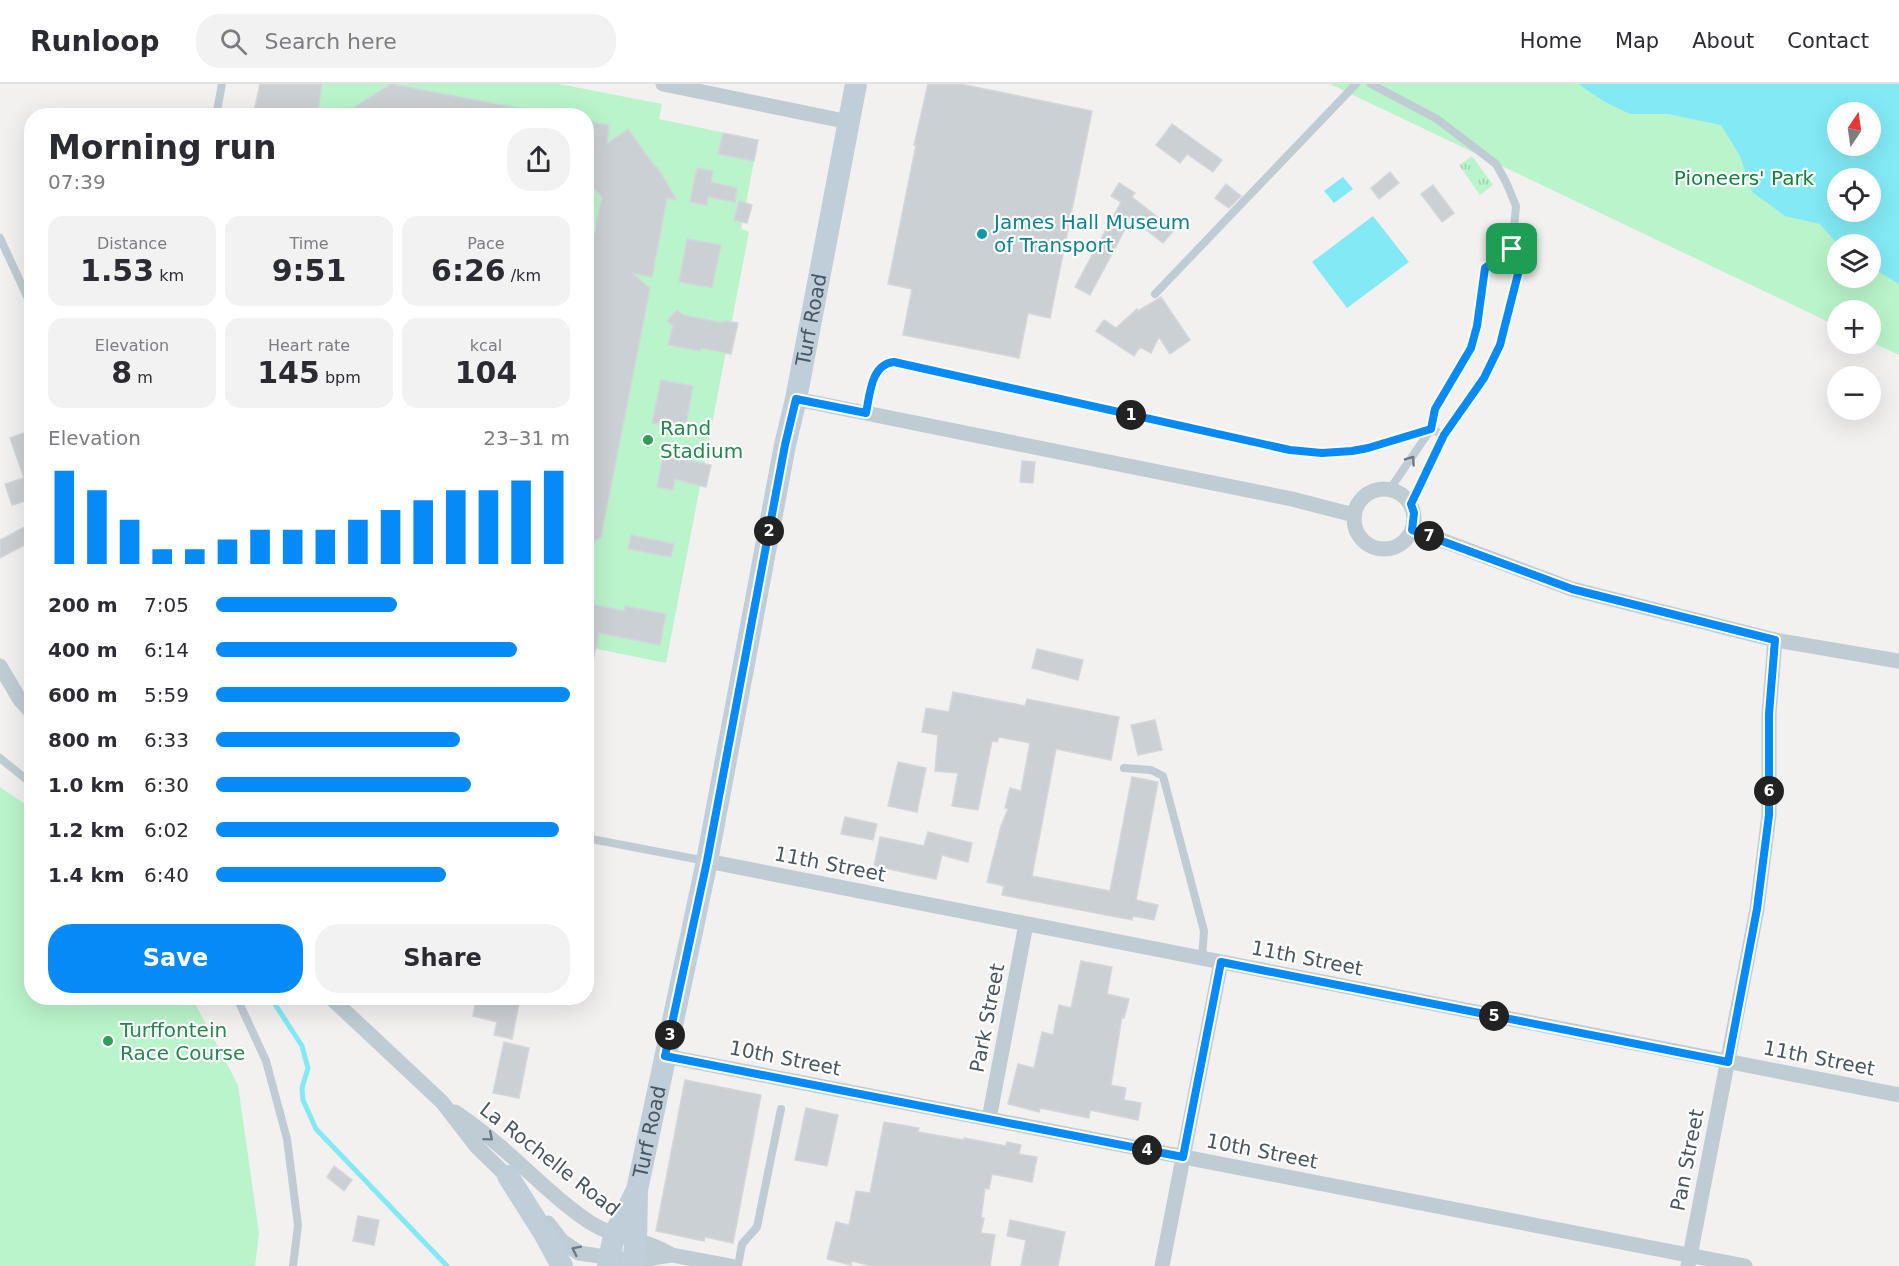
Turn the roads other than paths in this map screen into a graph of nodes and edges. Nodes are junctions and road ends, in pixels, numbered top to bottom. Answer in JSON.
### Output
{"nodes":[{"id":1,"x":222,"y":84,"type":"edge"},
{"id":2,"x":663,"y":84,"type":"edge"},
{"id":3,"x":856,"y":84,"type":"edge"},
{"id":4,"x":1356,"y":84,"type":"edge"},
{"id":5,"x":1371,"y":84,"type":"edge"},
{"id":6,"x":218,"y":108,"type":"edge"},
{"id":7,"x":849,"y":122,"type":"junction"},
{"id":8,"x":0,"y":238,"type":"edge"},
{"id":9,"x":1512,"y":249,"type":"junction"},
{"id":10,"x":24,"y":290,"type":"edge"},
{"id":11,"x":1155,"y":294,"type":"dead end"},
{"id":12,"x":796,"y":399,"type":"junction"},
{"id":13,"x":866,"y":413,"type":"junction"},
{"id":14,"x":1431,"y":429,"type":"junction"},
{"id":15,"x":1444,"y":435,"type":"junction"},
{"id":16,"x":1390,"y":489,"type":"junction"},
{"id":17,"x":1411,"y":504,"type":"junction"},
{"id":18,"x":1354,"y":515,"type":"junction"},
{"id":19,"x":1412,"y":530,"type":"junction"},
{"id":20,"x":1775,"y":640,"type":"junction"},
{"id":21,"x":1899,"y":661,"type":"edge"},
{"id":22,"x":0,"y":666,"type":"edge"},
{"id":23,"x":24,"y":704,"type":"edge"},
{"id":24,"x":0,"y":758,"type":"edge"},
{"id":25,"x":1124,"y":768,"type":"dead end"},
{"id":26,"x":24,"y":778,"type":"edge"},
{"id":27,"x":594,"y":840,"type":"edge"},
{"id":28,"x":707,"y":861,"type":"junction"},
{"id":29,"x":1026,"y":924,"type":"junction"},
{"id":30,"x":1202,"y":958,"type":"junction"},
{"id":31,"x":1221,"y":962,"type":"junction"},
{"id":32,"x":240,"y":1005,"type":"edge"},
{"id":33,"x":338,"y":1005,"type":"edge"},
{"id":34,"x":665,"y":1056,"type":"junction"},
{"id":35,"x":1728,"y":1062,"type":"junction"},
{"id":36,"x":1899,"y":1095,"type":"edge"},
{"id":37,"x":442,"y":1102,"type":"junction"},
{"id":38,"x":781,"y":1108,"type":"dead end"},
{"id":39,"x":989,"y":1119,"type":"junction"},
{"id":40,"x":1183,"y":1157,"type":"junction"},
{"id":41,"x":508,"y":1176,"type":"junction"},
{"id":42,"x":638,"y":1190,"type":"junction"},
{"id":43,"x":614,"y":1235,"type":"junction"},
{"id":44,"x":634,"y":1256,"type":"edge"},
{"id":45,"x":679,"y":1259,"type":"edge"},
{"id":46,"x":1689,"y":1261,"type":"edge"},
{"id":47,"x":609,"y":1262,"type":"edge"},
{"id":48,"x":294,"y":1266,"type":"edge"},
{"id":49,"x":562,"y":1266,"type":"edge"},
{"id":50,"x":731,"y":1266,"type":"edge"},
{"id":51,"x":738,"y":1266,"type":"edge"},
{"id":52,"x":1162,"y":1266,"type":"edge"},
{"id":53,"x":1745,"y":1266,"type":"edge"}],
"edges":[{"from":1,"to":6,"type":"lane"},
{"from":2,"to":7,"type":"street"},
{"from":3,"to":7,"type":"main road","name":"Turf Road"},
{"from":4,"to":11,"type":"lane"},
{"from":5,"to":9,"type":"lane"},
{"from":7,"to":12,"type":"main road","name":"Turf Road"},
{"from":8,"to":10,"type":"lane"},
{"from":9,"to":14,"type":"lane"},
{"from":9,"to":15,"type":"lane"},
{"from":12,"to":13,"type":"street"},
{"from":12,"to":28,"type":"main road","name":"Turf Road"},
{"from":13,"to":14,"type":"lane"},
{"from":13,"to":18,"type":"street"},
{"from":14,"to":15,"type":"lane"},
{"from":16,"to":14,"type":"lane","one_way":true},
{"from":15,"to":17,"type":"lane"},
{"from":16,"to":17,"type":"street"},
{"from":16,"to":18,"type":"street"},
{"from":17,"to":19,"type":"street"},
{"from":18,"to":19,"type":"street"},
{"from":19,"to":20,"type":"street"},
{"from":20,"to":21,"type":"street"},
{"from":20,"to":35,"type":"street","name":"Pan Street"},
{"from":22,"to":23,"type":"street"},
{"from":24,"to":26,"type":"lane"},
{"from":25,"to":30,"type":"lane"},
{"from":27,"to":28,"type":"lane"},
{"from":28,"to":29,"type":"street","name":"11th Street"},
{"from":28,"to":34,"type":"main road","name":"Turf Road"},
{"from":29,"to":30,"type":"street","name":"11th Street"},
{"from":29,"to":39,"type":"street","name":"Park Street"},
{"from":30,"to":31,"type":"street","name":"11th Street"},
{"from":31,"to":35,"type":"street","name":"11th Street"},
{"from":31,"to":40,"type":"street"},
{"from":32,"to":48,"type":"lane"},
{"from":33,"to":37,"type":"street","name":"La Rochelle Road"},
{"from":34,"to":39,"type":"street","name":"10th Street"},
{"from":34,"to":42,"type":"main road","name":"Turf Road"},
{"from":35,"to":36,"type":"street","name":"11th Street"},
{"from":35,"to":46,"type":"street","name":"Pan Street"},
{"from":37,"to":41,"type":"street","name":"La Rochelle Road"},
{"from":37,"to":43,"type":"street","name":"La Rochelle Road","one_way":true},
{"from":38,"to":51,"type":"lane"},
{"from":39,"to":40,"type":"street","name":"10th Street"},
{"from":40,"to":46,"type":"street","name":"10th Street"},
{"from":40,"to":52,"type":"street"},
{"from":47,"to":41,"type":"street","name":"La Rochelle Road","one_way":true},
{"from":41,"to":49,"type":"main road"},
{"from":42,"to":43,"type":"main road","name":"Turf Road"},
{"from":42,"to":44,"type":"main road","name":"Turf Road"},
{"from":43,"to":44,"type":"street","name":"La Rochelle Road"},
{"from":43,"to":47,"type":"main road","name":"Turf Road"},
{"from":44,"to":45,"type":"street"},
{"from":44,"to":47,"type":"street","name":"La Rochelle Road"},
{"from":45,"to":50,"type":"street"},
{"from":46,"to":53,"type":"street","name":"10th Street"}]}
